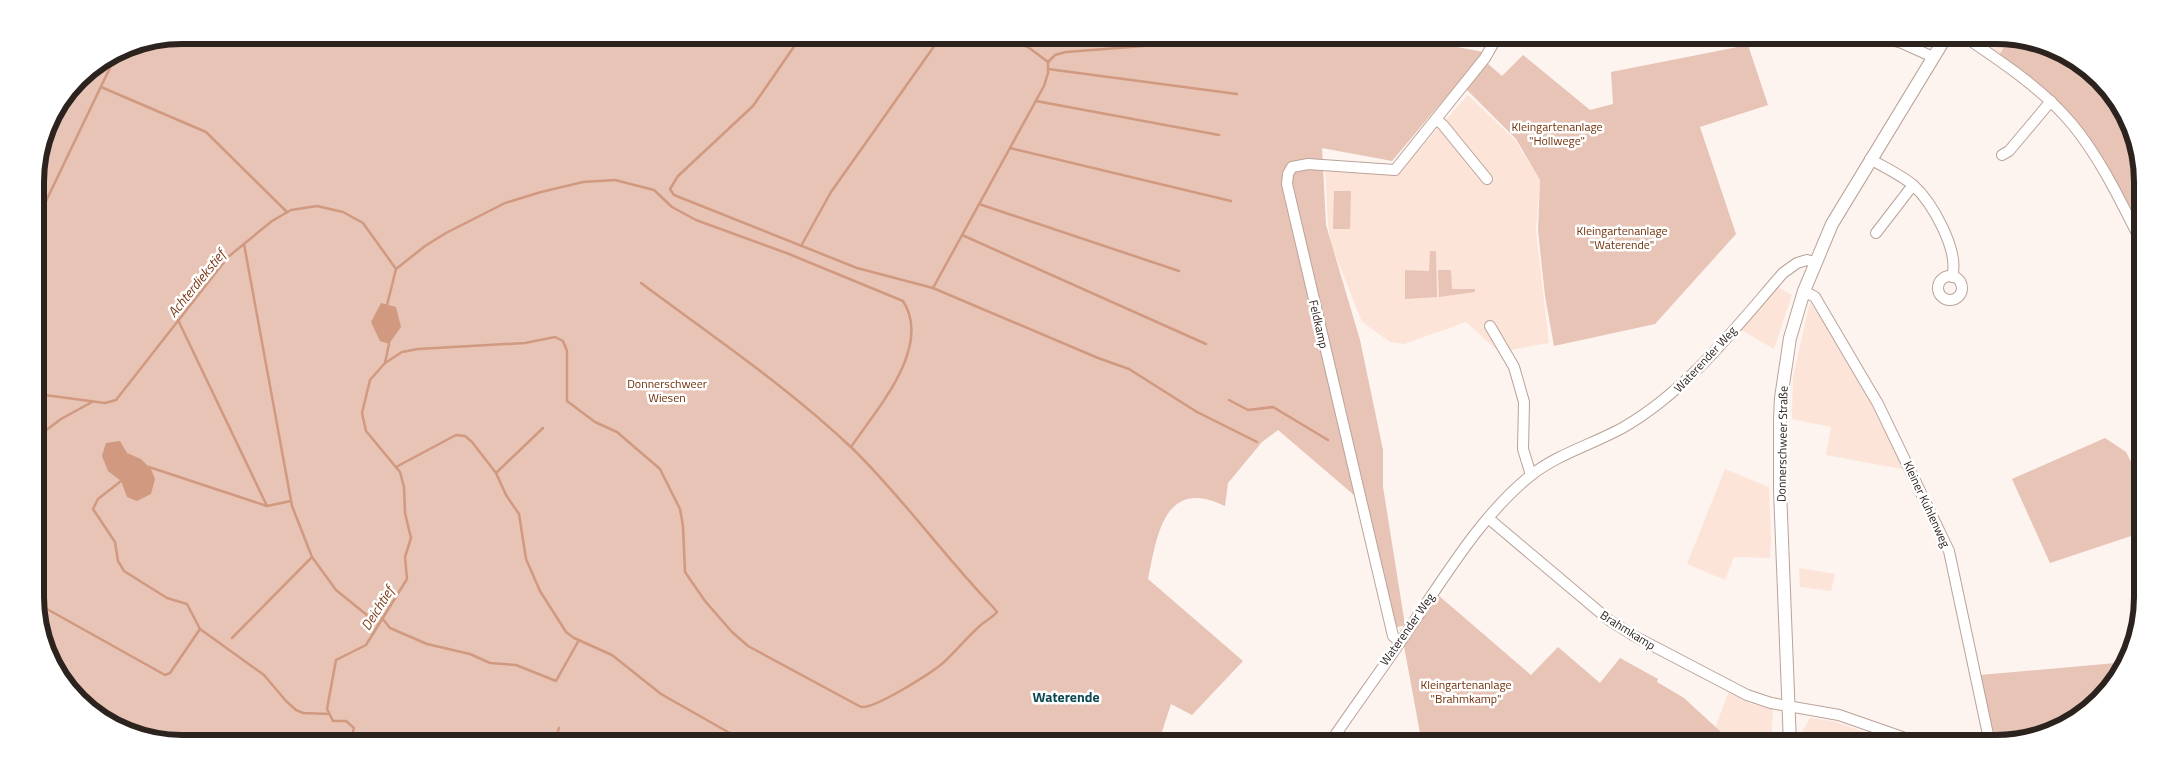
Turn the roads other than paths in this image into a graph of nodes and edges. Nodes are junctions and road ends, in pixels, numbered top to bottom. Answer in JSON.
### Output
{"nodes":[{"id":1,"x":1493,"y":44,"type":"edge"},
{"id":2,"x":1904,"y":44,"type":"edge"},
{"id":3,"x":1941,"y":44,"type":"edge"},
{"id":4,"x":1974,"y":44,"type":"edge"},
{"id":5,"x":1933,"y":57,"type":"junction"},
{"id":6,"x":2050,"y":101,"type":"junction"},
{"id":7,"x":1436,"y":120,"type":"junction"},
{"id":8,"x":2002,"y":155,"type":"dead end"},
{"id":9,"x":1870,"y":159,"type":"junction"},
{"id":10,"x":1486,"y":179,"type":"dead end"},
{"id":11,"x":1913,"y":184,"type":"junction"},
{"id":12,"x":2134,"y":228,"type":"edge"},
{"id":13,"x":1876,"y":233,"type":"dead end"},
{"id":14,"x":1814,"y":262,"type":"junction"},
{"id":15,"x":1952,"y":277,"type":"dead end"},
{"id":16,"x":1804,"y":291,"type":"junction"},
{"id":17,"x":1490,"y":326,"type":"dead end"},
{"id":18,"x":1531,"y":475,"type":"junction"},
{"id":19,"x":1488,"y":518,"type":"junction"},
{"id":20,"x":1400,"y":642,"type":"junction"},
{"id":21,"x":1790,"y":705,"type":"junction"},
{"id":22,"x":1335,"y":735,"type":"edge"},
{"id":23,"x":1790,"y":735,"type":"edge"},
{"id":24,"x":1896,"y":735,"type":"edge"},
{"id":25,"x":1988,"y":735,"type":"edge"}],
"edges":[{"from":1,"to":7,"type":"street","name":"Feldkamp"},
{"from":2,"to":5,"type":"street"},
{"from":3,"to":5,"type":"main road","name":"Donnerschweer Straße"},
{"from":4,"to":6,"type":"street"},
{"from":5,"to":9,"type":"main road","name":"Donnerschweer Straße"},
{"from":6,"to":8,"type":"street"},
{"from":6,"to":12,"type":"street"},
{"from":7,"to":10,"type":"street"},
{"from":7,"to":20,"type":"street","name":"Feldkamp"},
{"from":9,"to":11,"type":"street"},
{"from":9,"to":14,"type":"main road","name":"Donnerschweer Straße"},
{"from":11,"to":13,"type":"street"},
{"from":11,"to":15,"type":"street"},
{"from":14,"to":16,"type":"main road","name":"Donnerschweer Straße"},
{"from":14,"to":18,"type":"street","name":"Waterender Weg"},
{"from":16,"to":21,"type":"main road","name":"Donnerschweer Straße"},
{"from":16,"to":25,"type":"street","name":"Kleiner Kuhlenweg"},
{"from":17,"to":18,"type":"street"},
{"from":18,"to":19,"type":"street","name":"Waterender Weg"},
{"from":19,"to":20,"type":"street","name":"Waterender Weg"},
{"from":19,"to":21,"type":"street","name":"Brahmkamp"},
{"from":20,"to":22,"type":"street","name":"Waterender Weg"},
{"from":21,"to":23,"type":"main road","name":"Donnerschweer Straße"},
{"from":21,"to":24,"type":"street","name":"Brahmkamp"}]}
